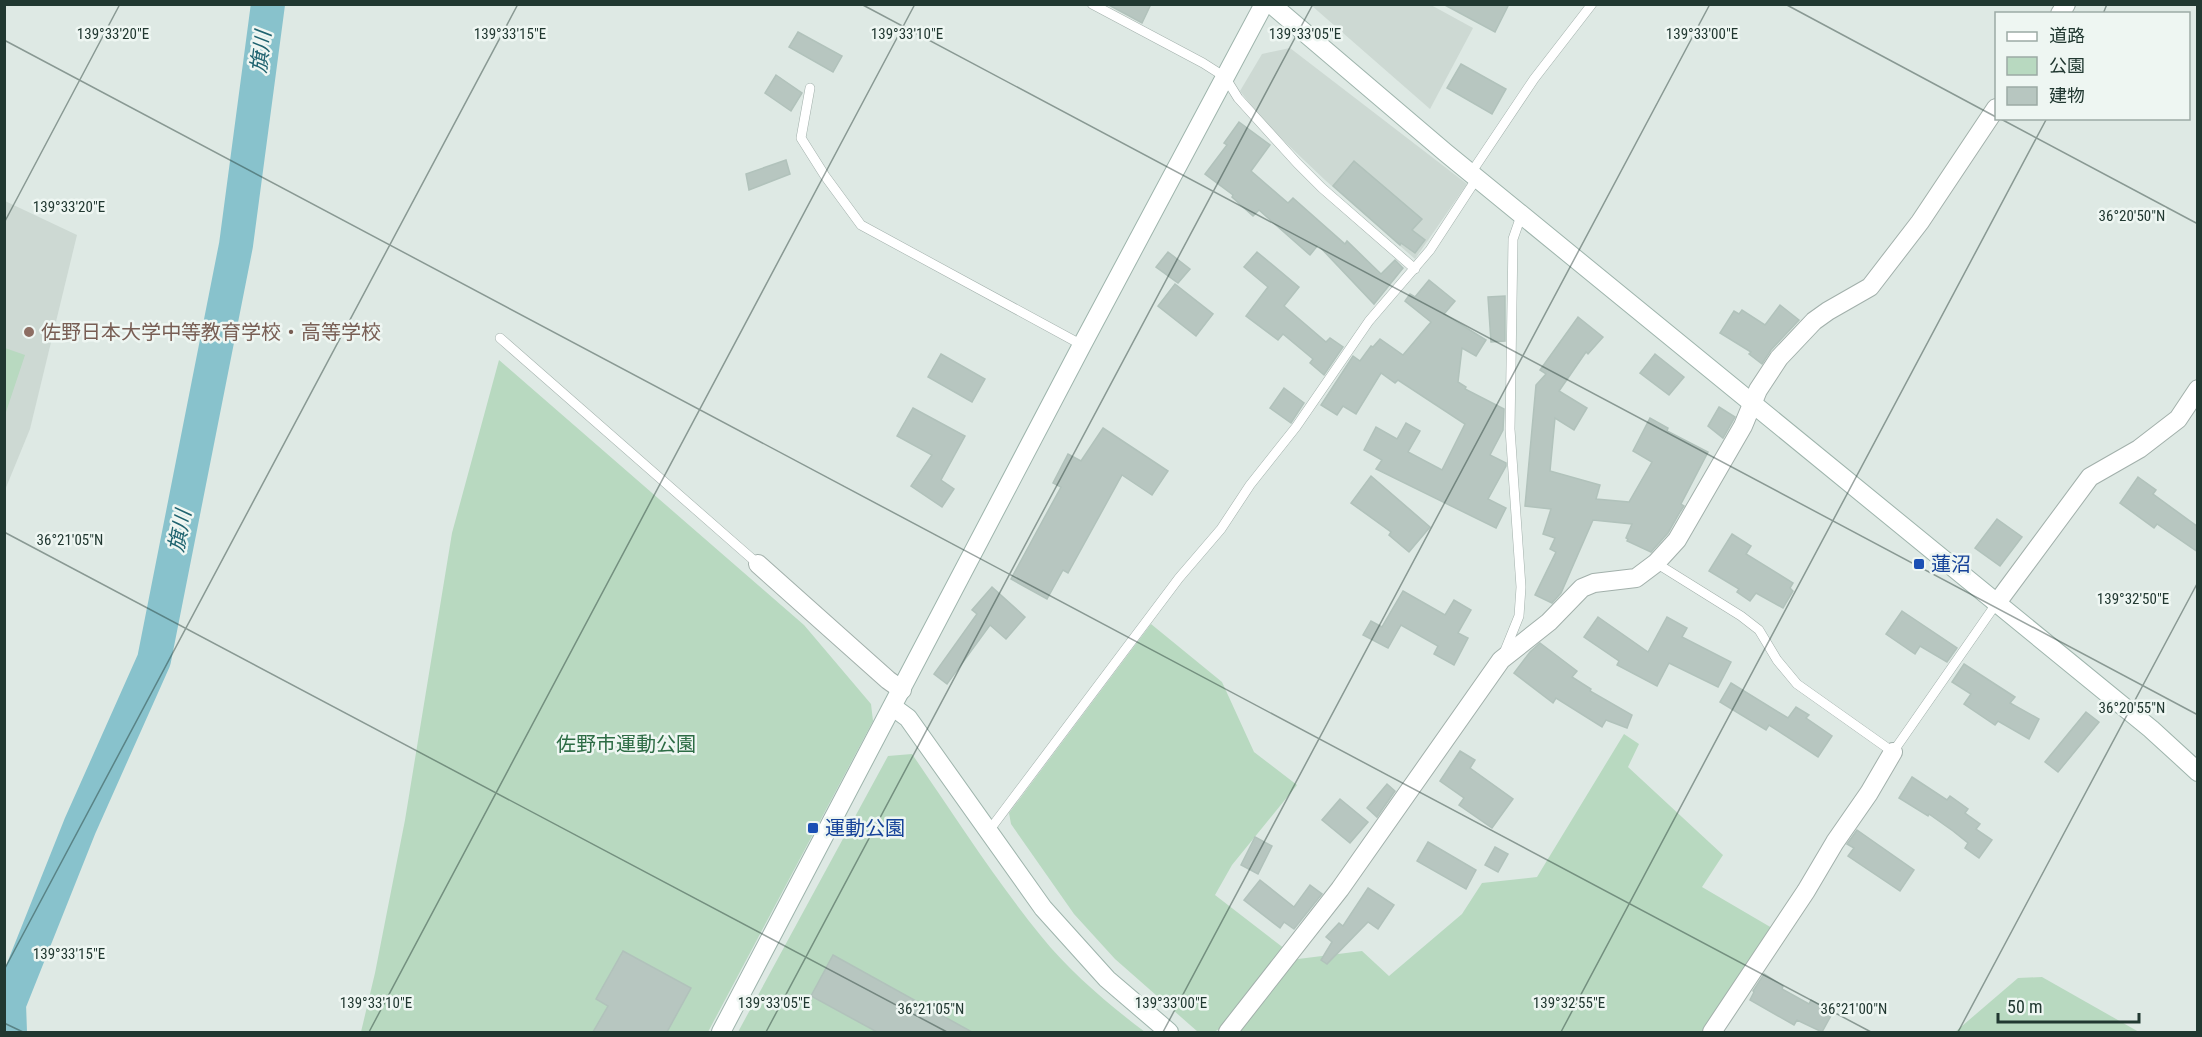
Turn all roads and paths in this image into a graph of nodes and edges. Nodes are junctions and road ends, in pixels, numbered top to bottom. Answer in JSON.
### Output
{"nodes":[{"id":1,"x":1092,"y":4,"type":"edge"},
{"id":2,"x":1264,"y":4,"type":"edge"},
{"id":3,"x":1271,"y":4,"type":"edge"},
{"id":4,"x":1592,"y":4,"type":"edge"},
{"id":5,"x":1225,"y":77,"type":"junction"},
{"id":6,"x":810,"y":88,"type":"dead end"},
{"id":7,"x":1995,"y":110,"type":"edge"},
{"id":8,"x":1474,"y":175,"type":"junction"},
{"id":9,"x":1522,"y":213,"type":"junction"},
{"id":10,"x":1415,"y":269,"type":"junction"},
{"id":11,"x":500,"y":338,"type":"dead end"},
{"id":12,"x":1083,"y":345,"type":"junction"},
{"id":13,"x":2198,"y":389,"type":"edge"},
{"id":14,"x":1754,"y":403,"type":"junction"},
{"id":15,"x":1656,"y":563,"type":"junction"},
{"id":16,"x":758,"y":564,"type":"joint"},
{"id":17,"x":1996,"y":604,"type":"junction"},
{"id":18,"x":1501,"y":660,"type":"junction"},
{"id":19,"x":902,"y":690,"type":"junction"},
{"id":20,"x":893,"y":707,"type":"junction"},
{"id":21,"x":1893,"y":752,"type":"junction"},
{"id":22,"x":2198,"y":772,"type":"edge"},
{"id":23,"x":988,"y":832,"type":"junction"},
{"id":24,"x":721,"y":1032,"type":"edge"},
{"id":25,"x":1169,"y":1032,"type":"edge"},
{"id":26,"x":1228,"y":1032,"type":"edge"},
{"id":27,"x":1712,"y":1032,"type":"edge"}],
"edges":[{"from":1,"to":5,"type":"lane"},
{"from":2,"to":5,"type":"street"},
{"from":3,"to":8,"type":"street"},
{"from":4,"to":8,"type":"lane"},
{"from":5,"to":10,"type":"lane"},
{"from":5,"to":12,"type":"street"},
{"from":6,"to":12,"type":"lane"},
{"from":7,"to":14,"type":"street"},
{"from":8,"to":9,"type":"street"},
{"from":8,"to":10,"type":"lane"},
{"from":9,"to":14,"type":"street"},
{"from":9,"to":18,"type":"lane"},
{"from":10,"to":23,"type":"lane"},
{"from":11,"to":16,"type":"lane"},
{"from":12,"to":19,"type":"street"},
{"from":13,"to":17,"type":"street"},
{"from":14,"to":15,"type":"street"},
{"from":14,"to":17,"type":"street"},
{"from":15,"to":18,"type":"street"},
{"from":15,"to":21,"type":"lane"},
{"from":16,"to":19,"type":"street"},
{"from":17,"to":21,"type":"lane"},
{"from":17,"to":22,"type":"street"},
{"from":18,"to":26,"type":"street"},
{"from":19,"to":20,"type":"street"},
{"from":20,"to":23,"type":"street"},
{"from":20,"to":24,"type":"street"},
{"from":21,"to":27,"type":"street"},
{"from":23,"to":25,"type":"street"}]}
